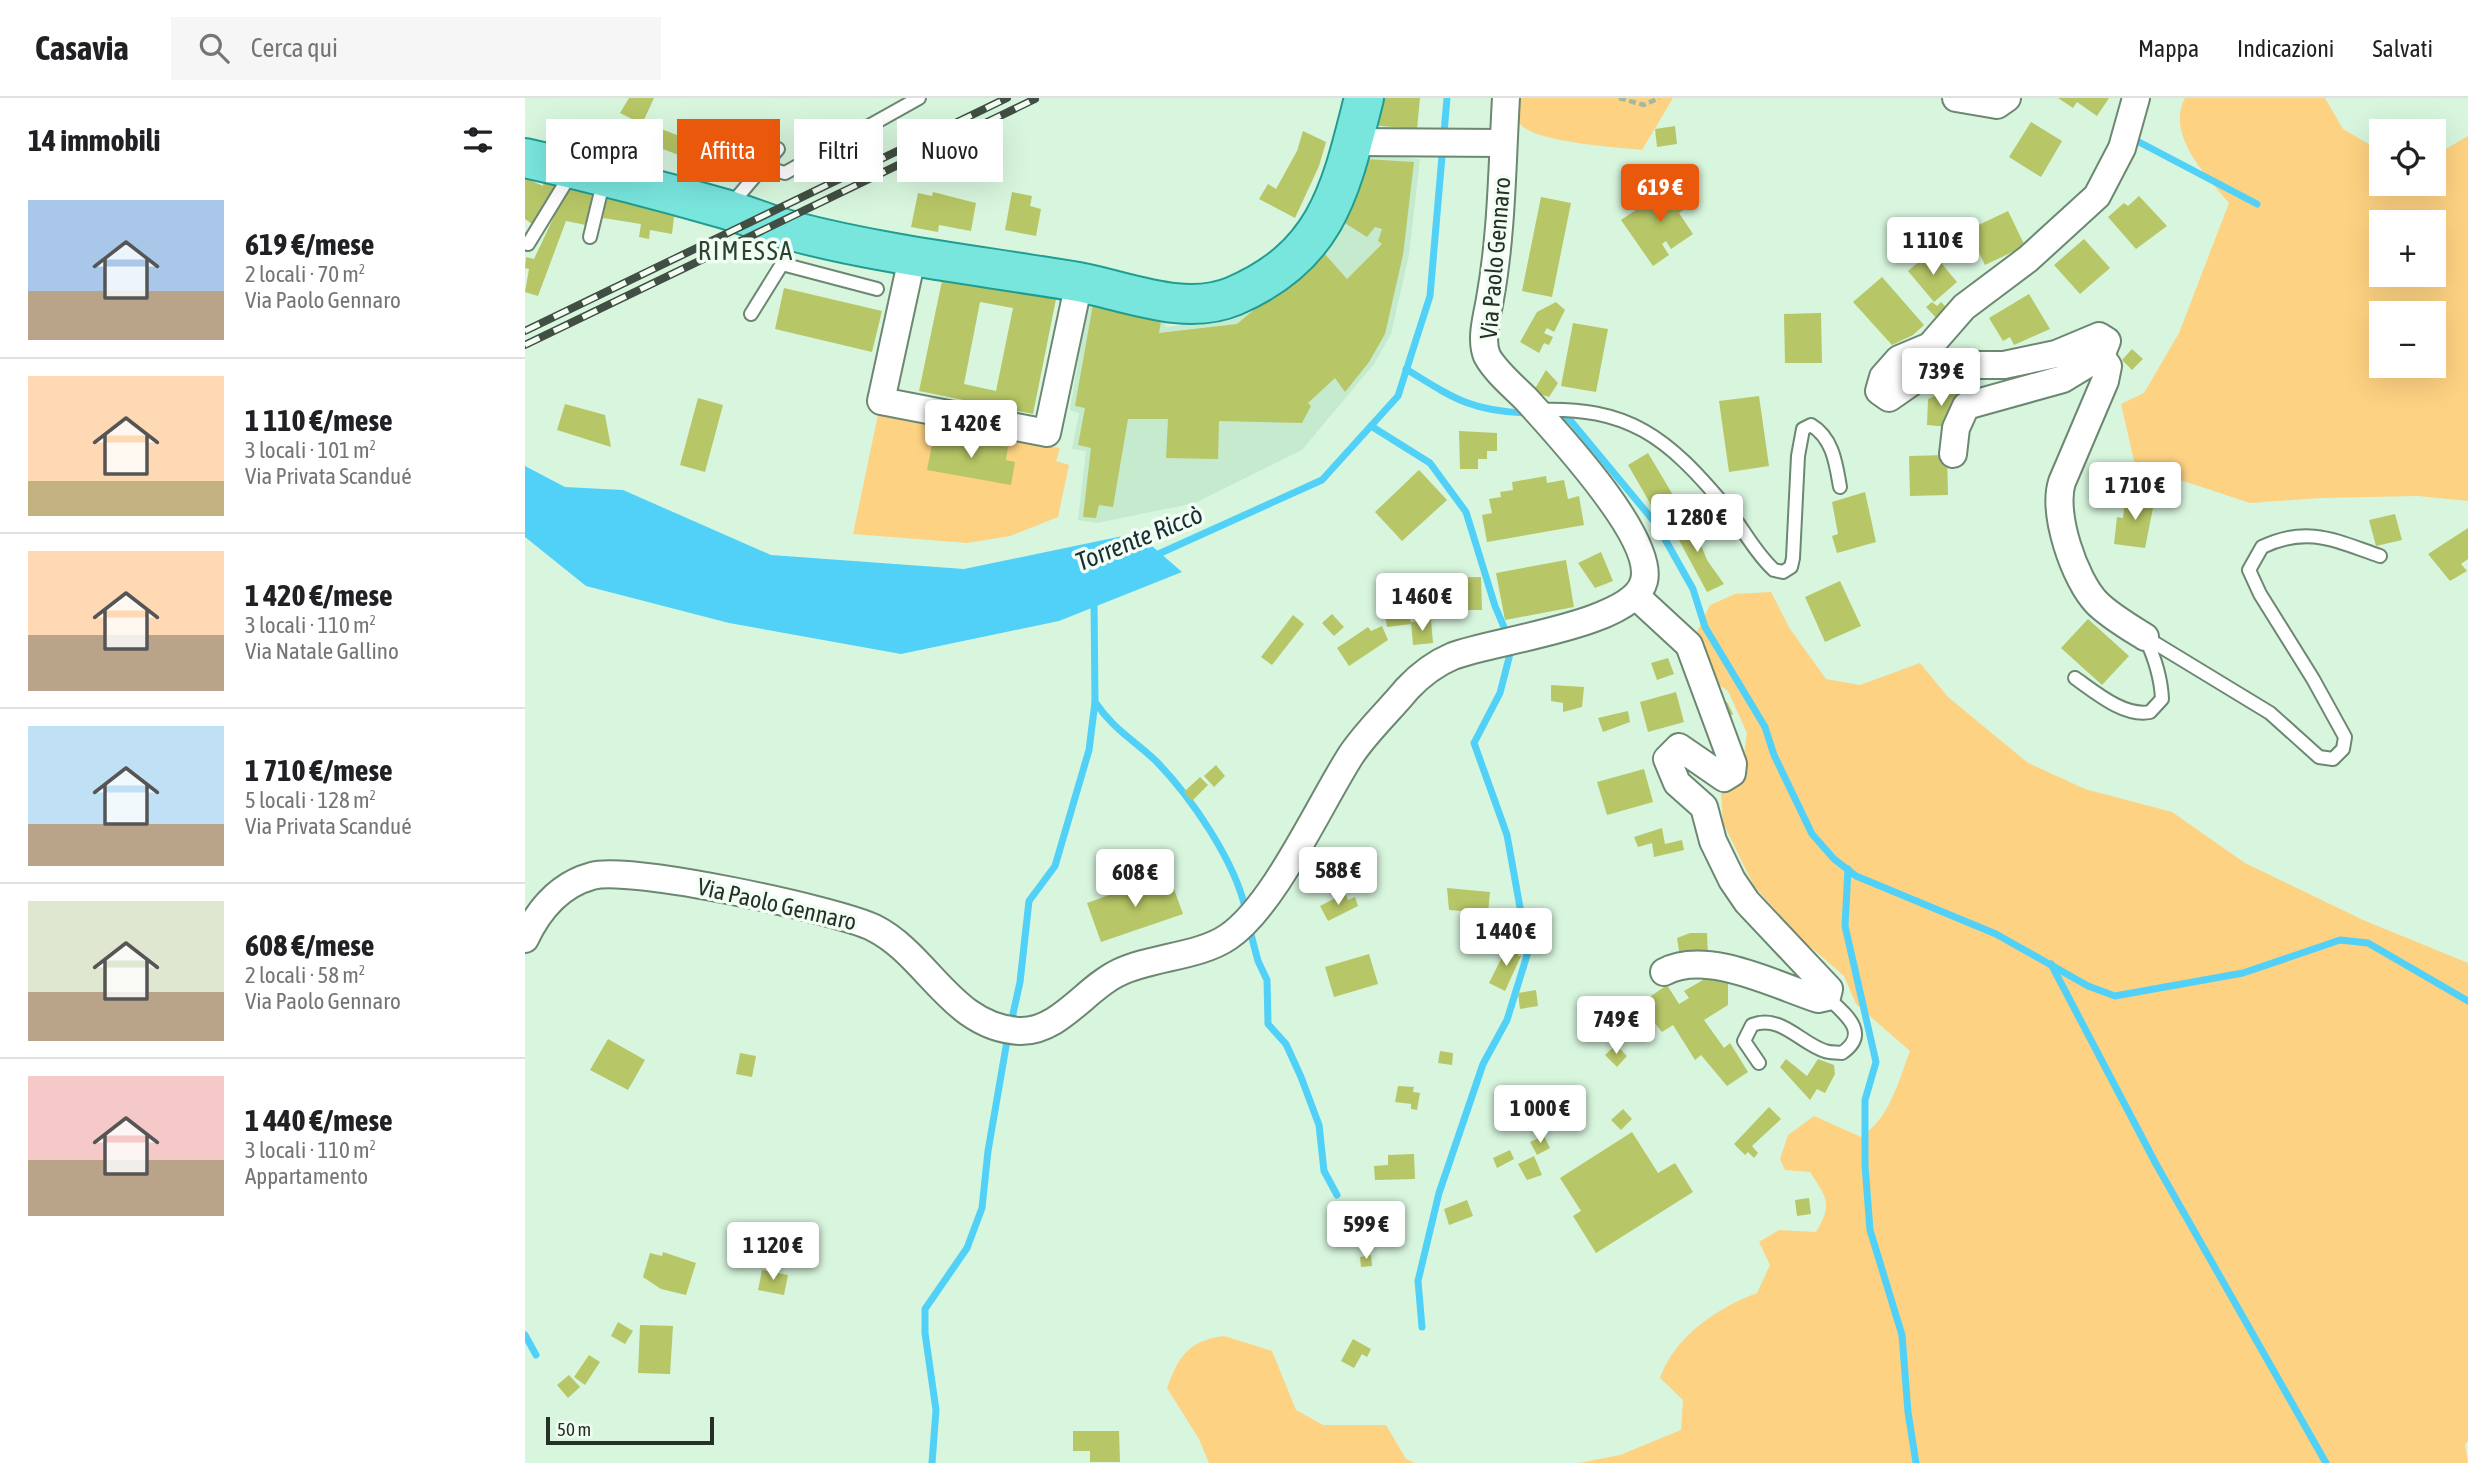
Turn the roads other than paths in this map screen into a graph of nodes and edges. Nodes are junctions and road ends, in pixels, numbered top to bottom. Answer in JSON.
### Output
{"nodes":[{"id":1,"x":919,"y":98,"type":"edge"},
{"id":2,"x":1364,"y":98,"type":"edge"},
{"id":3,"x":1506,"y":98,"type":"edge"},
{"id":4,"x":1956,"y":98,"type":"edge"},
{"id":5,"x":2007,"y":98,"type":"edge"},
{"id":6,"x":2136,"y":98,"type":"edge"},
{"id":7,"x":1354,"y":142,"type":"junction"},
{"id":8,"x":1497,"y":143,"type":"junction"},
{"id":9,"x":525,"y":158,"type":"edge"},
{"id":10,"x":546,"y":163,"type":"edge"},
{"id":11,"x":780,"y":172,"type":"edge"},
{"id":12,"x":588,"y":182,"type":"edge"},
{"id":13,"x":595,"y":182,"type":"edge"},
{"id":14,"x":625,"y":182,"type":"edge"},
{"id":15,"x":750,"y":182,"type":"edge"},
{"id":16,"x":727,"y":210,"type":"junction"},
{"id":17,"x":590,"y":237,"type":"dead end"},
{"id":18,"x":528,"y":244,"type":"dead end"},
{"id":19,"x":912,"y":258,"type":"junction"},
{"id":20,"x":838,"y":260,"type":"junction"},
{"id":21,"x":1079,"y":282,"type":"junction"},
{"id":22,"x":877,"y":289,"type":"dead end"},
{"id":23,"x":751,"y":314,"type":"dead end"},
{"id":24,"x":2101,"y":356,"type":"junction"},
{"id":25,"x":1536,"y":411,"type":"junction"},
{"id":26,"x":1953,"y":454,"type":"dead end"},
{"id":27,"x":1839,"y":487,"type":"dead end"},
{"id":28,"x":2380,"y":556,"type":"dead end"},
{"id":29,"x":1637,"y":597,"type":"junction"},
{"id":30,"x":2145,"y":637,"type":"junction"},
{"id":31,"x":2075,"y":678,"type":"dead end"},
{"id":32,"x":525,"y":939,"type":"edge"},
{"id":33,"x":1664,"y":972,"type":"dead end"},
{"id":34,"x":1827,"y":997,"type":"junction"},
{"id":35,"x":1759,"y":1063,"type":"dead end"}],
"edges":[{"from":1,"to":11,"type":"lane"},
{"from":2,"to":7,"type":"main road"},
{"from":3,"to":8,"type":"street","name":"Via Paolo Gennaro"},
{"from":4,"to":5,"type":"street"},
{"from":6,"to":24,"type":"street"},
{"from":7,"to":8,"type":"street"},
{"from":7,"to":21,"type":"main road"},
{"from":8,"to":25,"type":"street","name":"Via Paolo Gennaro"},
{"from":9,"to":10,"type":"main road"},
{"from":12,"to":18,"type":"lane"},
{"from":13,"to":17,"type":"lane"},
{"from":14,"to":16,"type":"main road"},
{"from":15,"to":16,"type":"lane"},
{"from":16,"to":20,"type":"main road"},
{"from":19,"to":20,"type":"main road"},
{"from":19,"to":21,"type":"main road"},
{"from":19,"to":21,"type":"street"},
{"from":20,"to":22,"type":"lane"},
{"from":20,"to":23,"type":"lane"},
{"from":24,"to":26,"type":"street"},
{"from":24,"to":30,"type":"street"},
{"from":25,"to":27,"type":"lane"},
{"from":25,"to":29,"type":"street","name":"Via Paolo Gennaro"},
{"from":28,"to":30,"type":"lane"},
{"from":29,"to":32,"type":"street","name":"Via Paolo Gennaro"},
{"from":29,"to":34,"type":"street"},
{"from":30,"to":31,"type":"lane"},
{"from":33,"to":34,"type":"street"},
{"from":34,"to":35,"type":"lane"}]}
